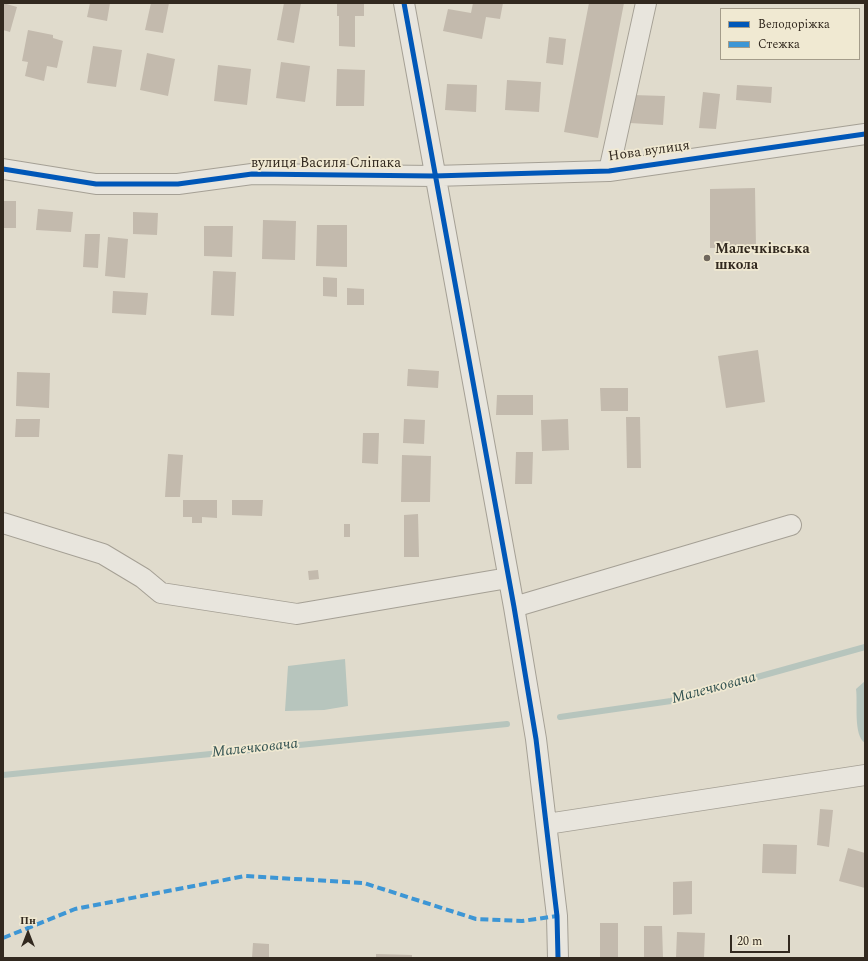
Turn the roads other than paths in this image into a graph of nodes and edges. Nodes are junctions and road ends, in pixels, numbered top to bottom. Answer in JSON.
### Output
{"nodes":[{"id":1,"x":404,"y":3,"type":"edge"},
{"id":2,"x":646,"y":3,"type":"edge"},
{"id":3,"x":865,"y":134,"type":"edge"},
{"id":4,"x":3,"y":169,"type":"edge"},
{"id":5,"x":609,"y":170,"type":"junction"},
{"id":6,"x":434,"y":176,"type":"junction"},
{"id":7,"x":3,"y":523,"type":"edge"},
{"id":8,"x":791,"y":525,"type":"dead end"},
{"id":9,"x":508,"y":578,"type":"junction"},
{"id":10,"x":514,"y":607,"type":"junction"},
{"id":11,"x":865,"y":775,"type":"edge"},
{"id":12,"x":547,"y":824,"type":"junction"},
{"id":13,"x":558,"y":958,"type":"edge"}],
"edges":[{"from":1,"to":6,"type":"street"},
{"from":2,"to":5,"type":"street"},
{"from":3,"to":5,"type":"street","name":"Нова вулиця"},
{"from":4,"to":6,"type":"street","name":"вулиця Василя Сліпака"},
{"from":5,"to":6,"type":"street","name":"Нова вулиця"},
{"from":6,"to":9,"type":"street"},
{"from":7,"to":9,"type":"street"},
{"from":8,"to":10,"type":"street"},
{"from":9,"to":10,"type":"street"},
{"from":10,"to":12,"type":"street"},
{"from":11,"to":12,"type":"street"},
{"from":12,"to":13,"type":"street"}]}
